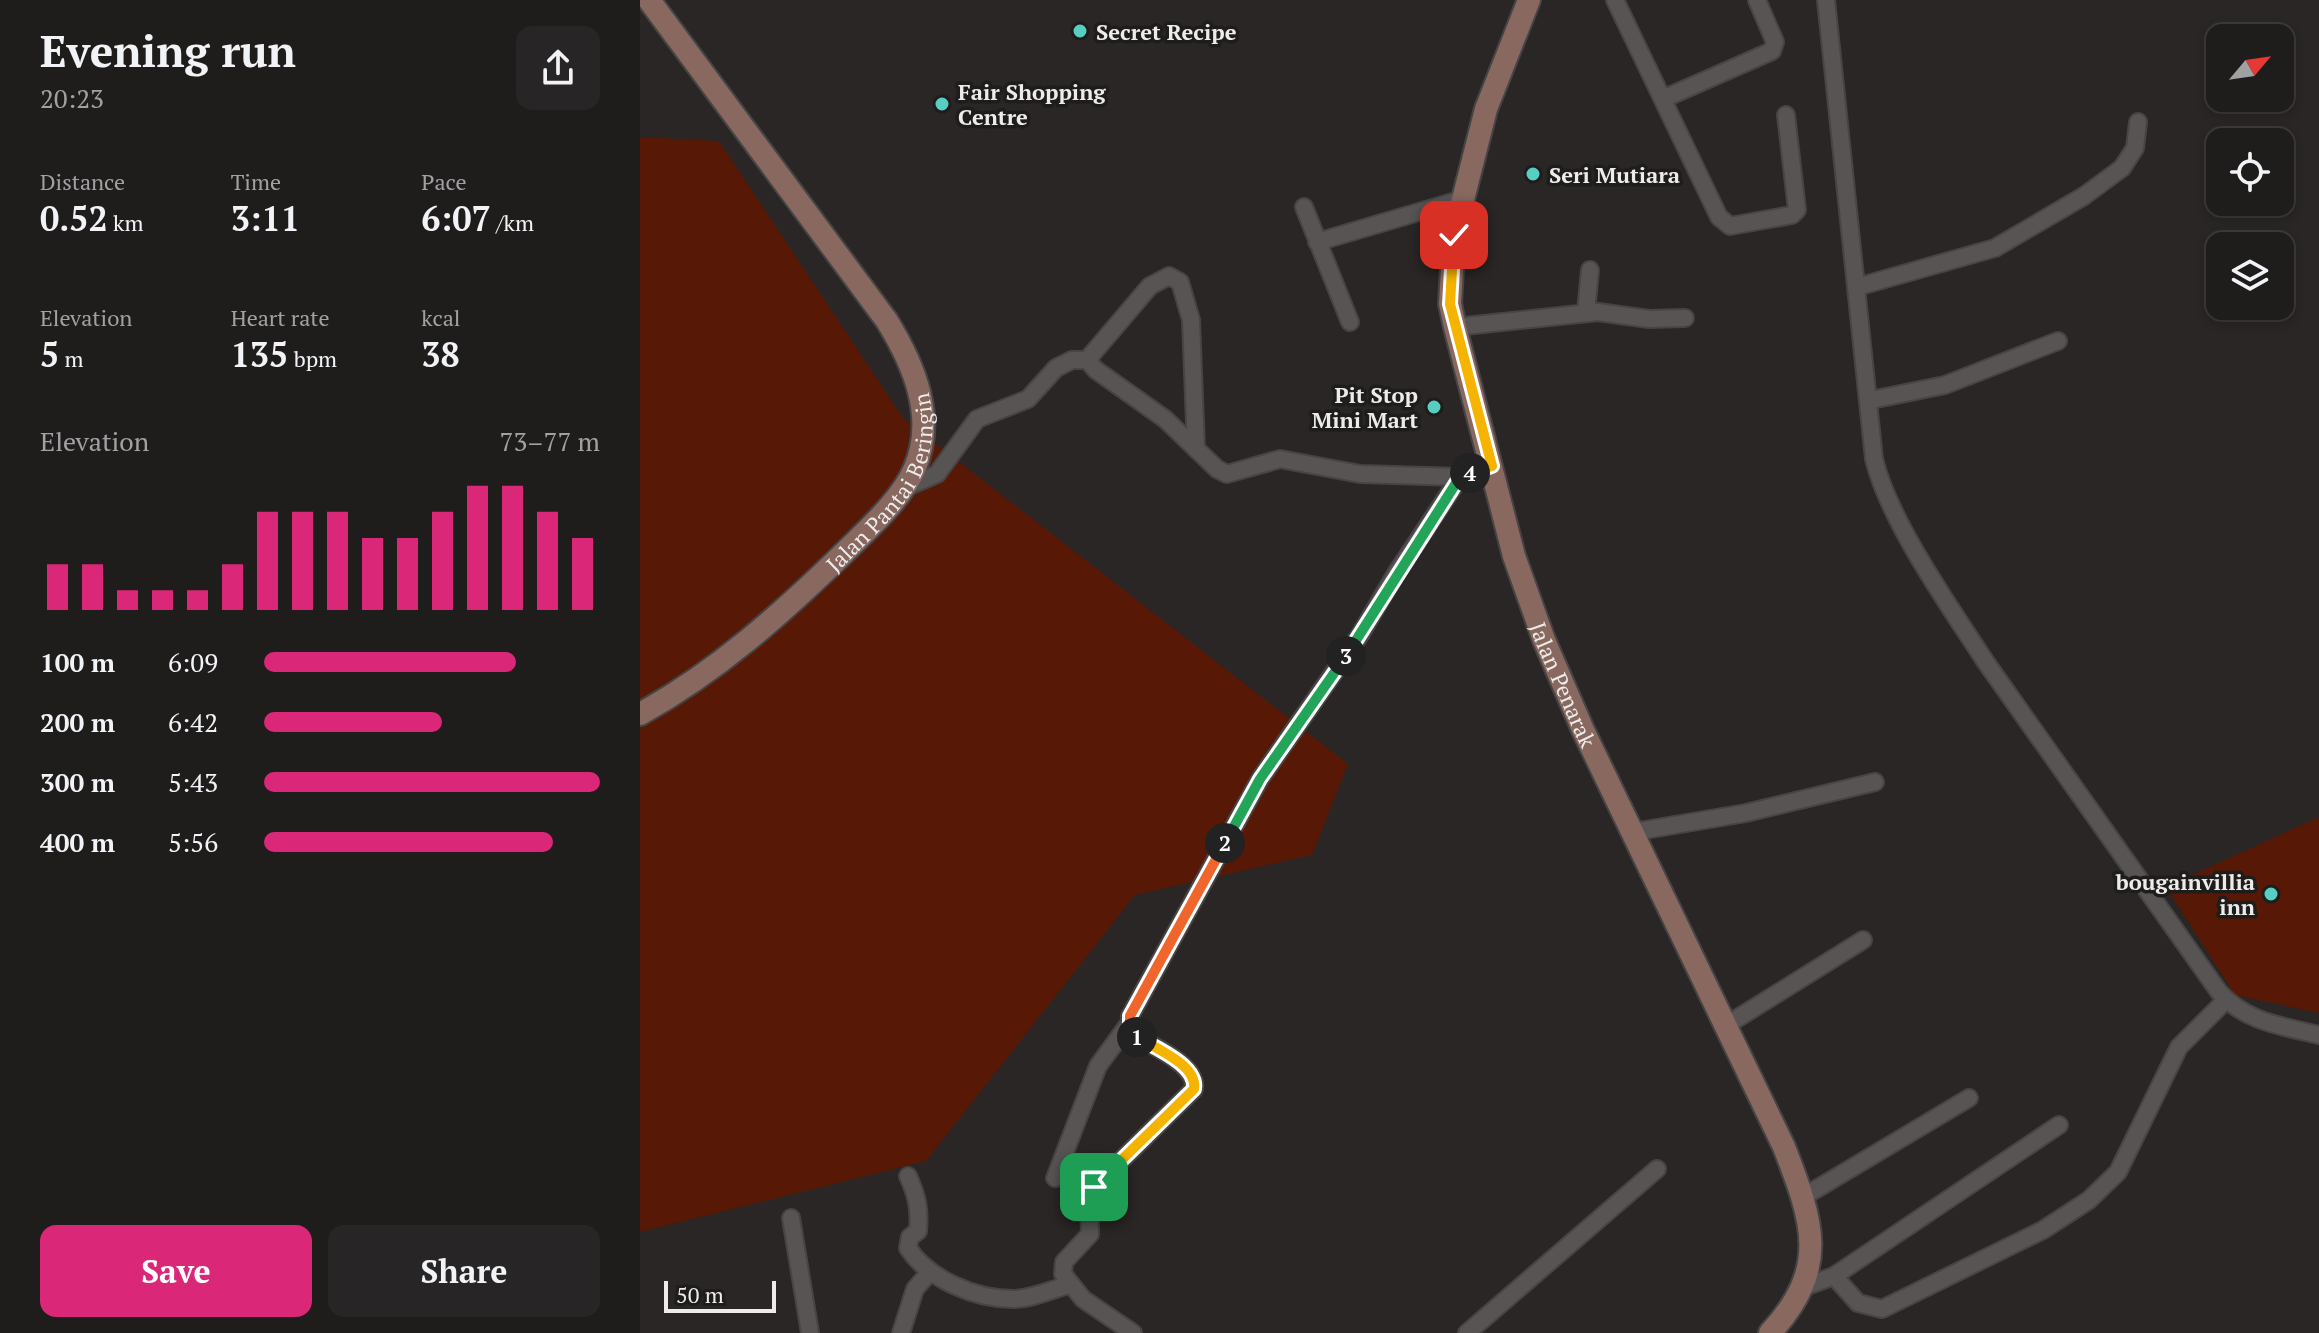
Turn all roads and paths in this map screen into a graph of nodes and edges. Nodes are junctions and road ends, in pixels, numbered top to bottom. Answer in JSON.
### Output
{"nodes":[{"id":1,"x":649,"y":0,"type":"edge"},
{"id":2,"x":1529,"y":0,"type":"edge"},
{"id":3,"x":1615,"y":0,"type":"edge"},
{"id":4,"x":1757,"y":0,"type":"edge"},
{"id":5,"x":1826,"y":0,"type":"edge"},
{"id":6,"x":1665,"y":98,"type":"junction"},
{"id":7,"x":1786,"y":115,"type":"dead end"},
{"id":8,"x":2138,"y":122,"type":"dead end"},
{"id":9,"x":1463,"y":199,"type":"junction"},
{"id":10,"x":1304,"y":207,"type":"dead end"},
{"id":11,"x":1317,"y":242,"type":"junction"},
{"id":12,"x":1590,"y":270,"type":"dead end"},
{"id":13,"x":1857,"y":287,"type":"junction"},
{"id":14,"x":1586,"y":312,"type":"junction"},
{"id":15,"x":1685,"y":318,"type":"dead end"},
{"id":16,"x":1350,"y":322,"type":"dead end"},
{"id":17,"x":1455,"y":327,"type":"junction"},
{"id":18,"x":2058,"y":341,"type":"dead end"},
{"id":19,"x":1087,"y":360,"type":"junction"},
{"id":20,"x":1871,"y":400,"type":"junction"},
{"id":21,"x":1196,"y":449,"type":"junction"},
{"id":22,"x":1492,"y":466,"type":"junction"},
{"id":23,"x":1460,"y":477,"type":"junction"},
{"id":24,"x":902,"y":489,"type":"junction"},
{"id":25,"x":640,"y":714,"type":"edge"},
{"id":26,"x":1875,"y":782,"type":"dead end"},
{"id":27,"x":1633,"y":832,"type":"junction"},
{"id":28,"x":1863,"y":940,"type":"dead end"},
{"id":29,"x":2226,"y":1000,"type":"junction"},
{"id":30,"x":1128,"y":1025,"type":"junction"},
{"id":31,"x":1725,"y":1026,"type":"junction"},
{"id":32,"x":2319,"y":1035,"type":"edge"},
{"id":33,"x":1969,"y":1098,"type":"dead end"},
{"id":34,"x":2059,"y":1125,"type":"dead end"},
{"id":35,"x":1657,"y":1169,"type":"dead end"},
{"id":36,"x":908,"y":1176,"type":"dead end"},
{"id":37,"x":1055,"y":1178,"type":"dead end"},
{"id":38,"x":1803,"y":1197,"type":"junction"},
{"id":39,"x":791,"y":1218,"type":"dead end"},
{"id":40,"x":929,"y":1273,"type":"junction"},
{"id":41,"x":1834,"y":1276,"type":"junction"},
{"id":42,"x":1068,"y":1285,"type":"junction"},
{"id":43,"x":1804,"y":1287,"type":"junction"},
{"id":44,"x":810,"y":1333,"type":"edge"},
{"id":45,"x":901,"y":1333,"type":"edge"},
{"id":46,"x":1133,"y":1333,"type":"edge"},
{"id":47,"x":1467,"y":1333,"type":"edge"},
{"id":48,"x":1770,"y":1333,"type":"edge"}],
"edges":[{"from":1,"to":24,"type":"street","name":"Jalan Pantai Beringin"},
{"from":2,"to":9,"type":"street","name":"Jalan Penarak"},
{"from":3,"to":6,"type":"street"},
{"from":4,"to":6,"type":"street"},
{"from":5,"to":13,"type":"street"},
{"from":6,"to":7,"type":"street"},
{"from":8,"to":13,"type":"street"},
{"from":9,"to":11,"type":"street"},
{"from":9,"to":17,"type":"street","name":"Jalan Penarak"},
{"from":10,"to":11,"type":"street"},
{"from":11,"to":16,"type":"street"},
{"from":12,"to":14,"type":"street"},
{"from":13,"to":20,"type":"street"},
{"from":14,"to":15,"type":"street"},
{"from":14,"to":17,"type":"street"},
{"from":17,"to":22,"type":"street","name":"Jalan Penarak"},
{"from":18,"to":20,"type":"street"},
{"from":19,"to":21,"type":"street"},
{"from":19,"to":21,"type":"street"},
{"from":19,"to":24,"type":"street"},
{"from":20,"to":29,"type":"street"},
{"from":21,"to":23,"type":"street"},
{"from":22,"to":23,"type":"street"},
{"from":22,"to":27,"type":"street","name":"Jalan Penarak"},
{"from":23,"to":30,"type":"street"},
{"from":24,"to":25,"type":"street","name":"Jalan Pantai Beringin"},
{"from":26,"to":27,"type":"street"},
{"from":27,"to":31,"type":"street","name":"Jalan Penarak"},
{"from":28,"to":31,"type":"street"},
{"from":29,"to":32,"type":"street"},
{"from":29,"to":41,"type":"street"},
{"from":30,"to":37,"type":"street"},
{"from":30,"to":42,"type":"street"},
{"from":31,"to":38,"type":"street","name":"Jalan Penarak"},
{"from":33,"to":38,"type":"street"},
{"from":34,"to":41,"type":"street"},
{"from":35,"to":47,"type":"street"},
{"from":36,"to":40,"type":"street"},
{"from":38,"to":43,"type":"street","name":"Jalan Penarak"},
{"from":39,"to":44,"type":"street"},
{"from":40,"to":42,"type":"street"},
{"from":40,"to":45,"type":"street"},
{"from":41,"to":43,"type":"street"},
{"from":42,"to":46,"type":"street"},
{"from":43,"to":48,"type":"street","name":"Jalan Penarak"}]}
